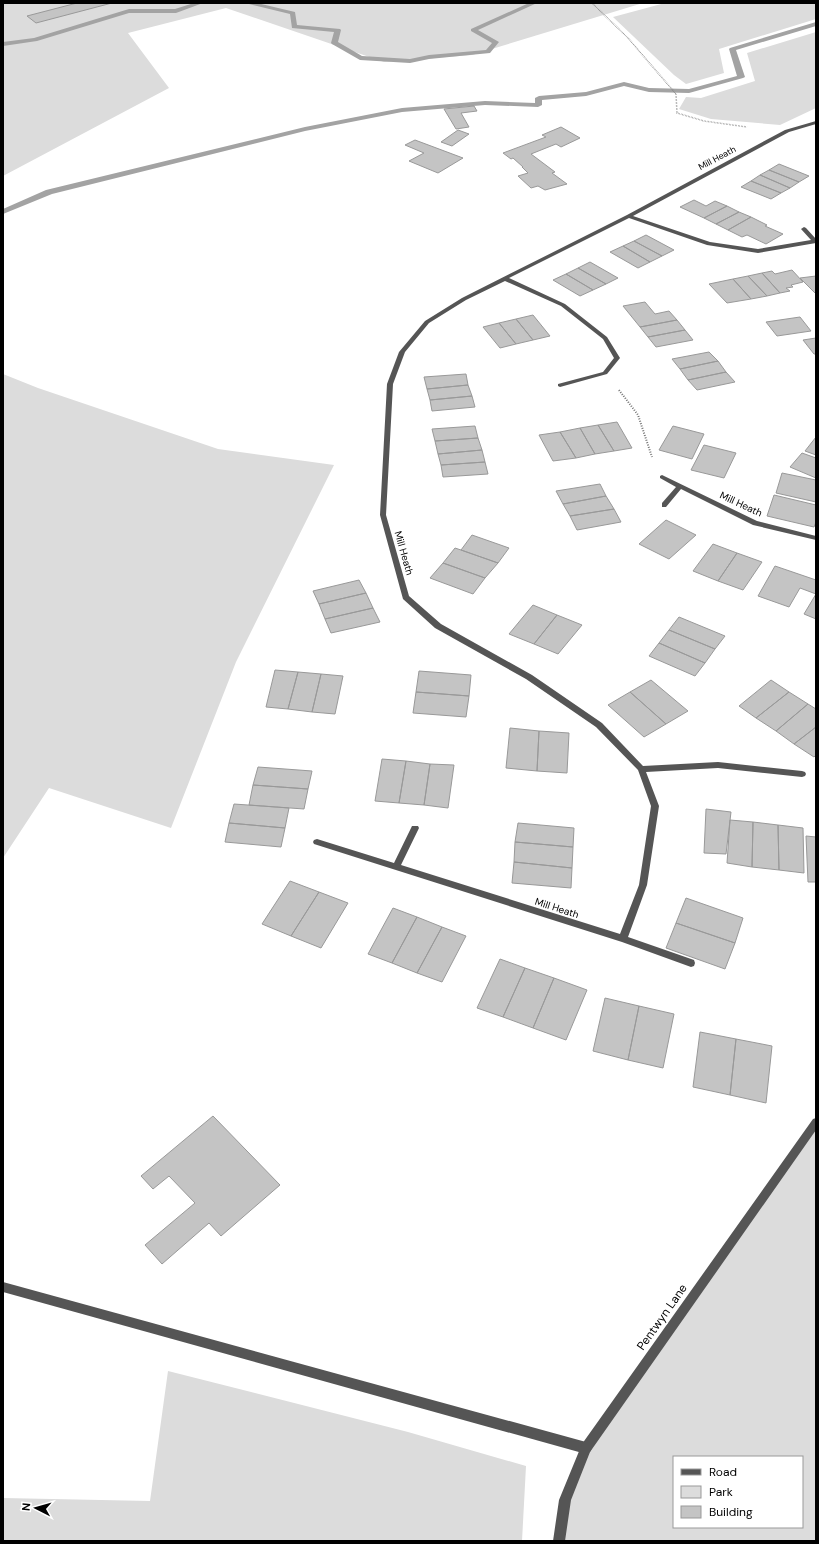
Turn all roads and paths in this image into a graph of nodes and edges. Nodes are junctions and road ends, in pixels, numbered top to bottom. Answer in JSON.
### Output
{"nodes":[{"id":1,"x":592,"y":3,"type":"edge"},
{"id":2,"x":816,"y":122,"type":"edge"},
{"id":3,"x":787,"y":131,"type":"junction"},
{"id":4,"x":629,"y":216,"type":"junction"},
{"id":5,"x":804,"y":229,"type":"dead end"},
{"id":6,"x":815,"y":241,"type":"edge"},
{"id":7,"x":506,"y":279,"type":"junction"},
{"id":8,"x":605,"y":373,"type":"junction"},
{"id":9,"x":560,"y":385,"type":"dead end"},
{"id":10,"x":662,"y":477,"type":"joint"},
{"id":11,"x":680,"y":486,"type":"junction"},
{"id":12,"x":664,"y":505,"type":"dead end"},
{"id":13,"x":816,"y":538,"type":"edge"},
{"id":14,"x":641,"y":769,"type":"junction"},
{"id":15,"x":802,"y":774,"type":"dead end"},
{"id":16,"x":414,"y":828,"type":"dead end"},
{"id":17,"x":317,"y":842,"type":"dead end"},
{"id":18,"x":396,"y":868,"type":"junction"},
{"id":19,"x":623,"y":939,"type":"junction"},
{"id":20,"x":691,"y":963,"type":"dead end"},
{"id":21,"x":816,"y":1122,"type":"edge"},
{"id":22,"x":3,"y":1287,"type":"edge"},
{"id":23,"x":586,"y":1448,"type":"junction"},
{"id":24,"x":559,"y":1541,"type":"edge"}],
"edges":[{"from":1,"to":3,"type":"path"},
{"from":2,"to":3,"type":"street","name":"Mill Heath"},
{"from":3,"to":4,"type":"street","name":"Mill Heath"},
{"from":4,"to":6,"type":"street"},
{"from":4,"to":7,"type":"street","name":"Mill Heath"},
{"from":5,"to":6,"type":"street"},
{"from":7,"to":8,"type":"street"},
{"from":7,"to":14,"type":"street","name":"Mill Heath"},
{"from":8,"to":9,"type":"street"},
{"from":8,"to":10,"type":"path"},
{"from":10,"to":11,"type":"street","name":"Mill Heath"},
{"from":11,"to":12,"type":"street"},
{"from":11,"to":13,"type":"street","name":"Mill Heath"},
{"from":14,"to":15,"type":"street"},
{"from":14,"to":19,"type":"street","name":"Mill Heath"},
{"from":16,"to":18,"type":"street"},
{"from":17,"to":18,"type":"street","name":"Mill Heath"},
{"from":18,"to":19,"type":"street","name":"Mill Heath"},
{"from":19,"to":20,"type":"street"},
{"from":21,"to":23,"type":"street","name":"Pentwyn Lane"},
{"from":22,"to":23,"type":"street"},
{"from":23,"to":24,"type":"street","name":"Pentwyn Lane"}]}
